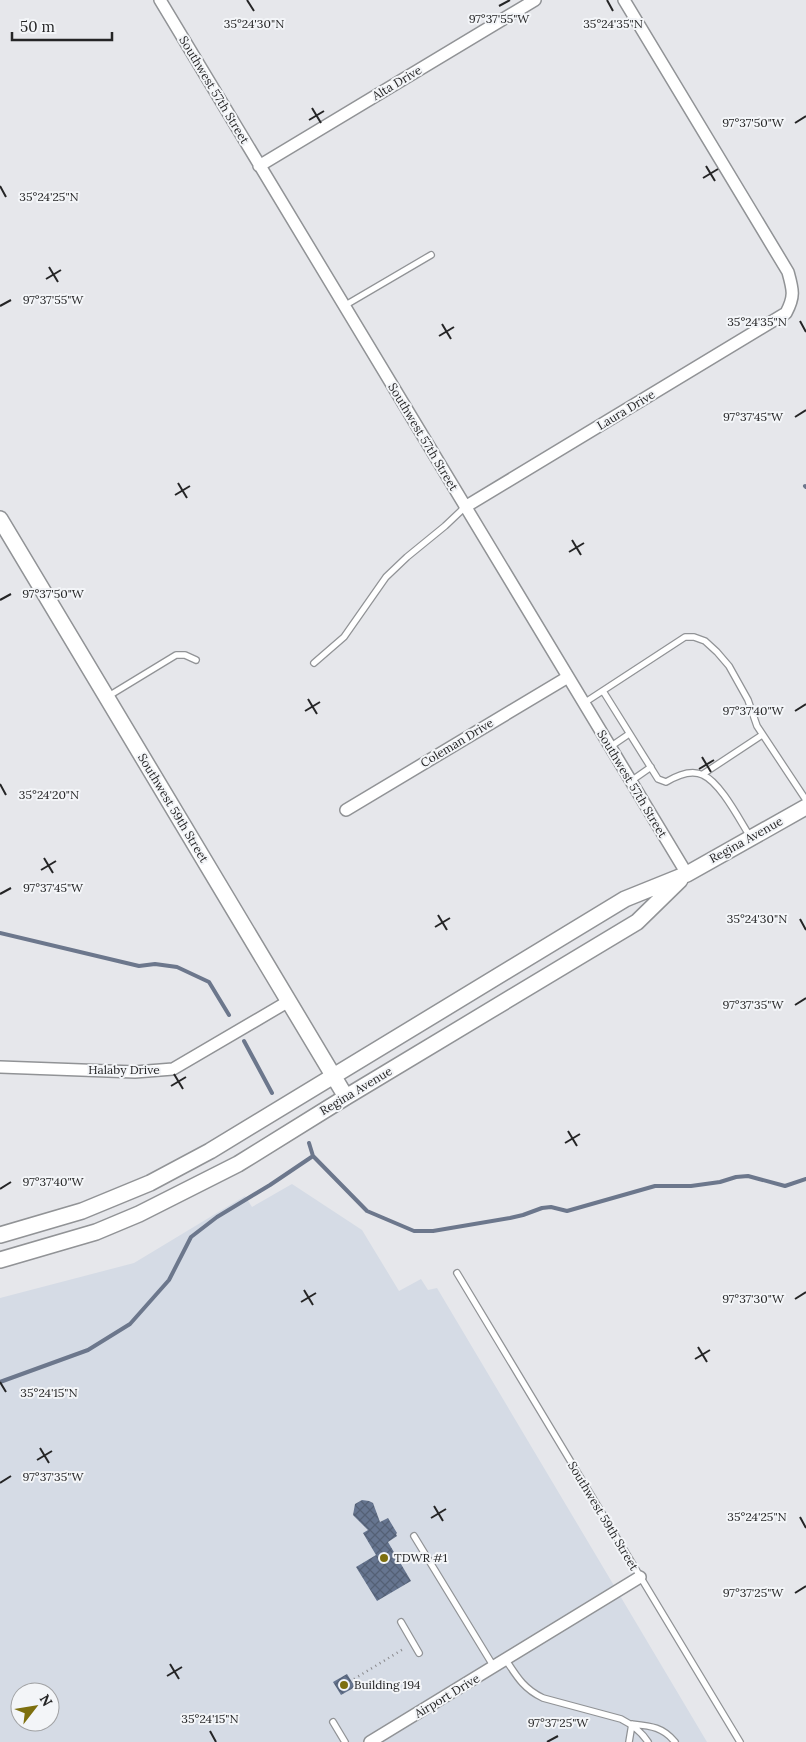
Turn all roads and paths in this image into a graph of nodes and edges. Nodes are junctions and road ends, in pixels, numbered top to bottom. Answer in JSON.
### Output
{"nodes":[{"id":1,"x":160,"y":0,"type":"edge"},
{"id":2,"x":535,"y":0,"type":"edge"},
{"id":3,"x":624,"y":0,"type":"edge"},
{"id":4,"x":259,"y":166,"type":"junction"},
{"id":5,"x":431,"y":255,"type":"dead end"},
{"id":6,"x":344,"y":306,"type":"junction"},
{"id":7,"x":465,"y":507,"type":"junction"},
{"id":8,"x":0,"y":519,"type":"edge"},
{"id":9,"x":196,"y":660,"type":"dead end"},
{"id":10,"x":314,"y":663,"type":"dead end"},
{"id":11,"x":568,"y":676,"type":"junction"},
{"id":12,"x":603,"y":691,"type":"junction"},
{"id":13,"x":107,"y":697,"type":"junction"},
{"id":14,"x":584,"y":703,"type":"junction"},
{"id":15,"x":629,"y":734,"type":"junction"},
{"id":16,"x":762,"y":735,"type":"junction"},
{"id":17,"x":610,"y":747,"type":"junction"},
{"id":18,"x":651,"y":767,"type":"junction"},
{"id":19,"x":703,"y":774,"type":"junction"},
{"id":20,"x":631,"y":781,"type":"junction"},
{"id":21,"x":806,"y":800,"type":"edge"},
{"id":22,"x":806,"y":807,"type":"edge"},
{"id":23,"x":346,"y":810,"type":"dead end"},
{"id":24,"x":751,"y":838,"type":"junction"},
{"id":25,"x":687,"y":874,"type":"junction"},
{"id":26,"x":289,"y":1001,"type":"junction"},
{"id":27,"x":0,"y":1067,"type":"edge"},
{"id":28,"x":334,"y":1076,"type":"junction"},
{"id":29,"x":346,"y":1097,"type":"junction"},
{"id":30,"x":0,"y":1235,"type":"edge"},
{"id":31,"x":0,"y":1260,"type":"edge"},
{"id":32,"x":457,"y":1273,"type":"dead end"},
{"id":33,"x":414,"y":1536,"type":"dead end"},
{"id":34,"x":640,"y":1577,"type":"junction"},
{"id":35,"x":401,"y":1622,"type":"dead end"},
{"id":36,"x":406,"y":1648,"type":"dead end"},
{"id":37,"x":419,"y":1653,"type":"dead end"},
{"id":38,"x":506,"y":1660,"type":"junction"},
{"id":39,"x":494,"y":1667,"type":"junction"},
{"id":40,"x":354,"y":1679,"type":"dead end"},
{"id":41,"x":333,"y":1722,"type":"dead end"},
{"id":42,"x":632,"y":1724,"type":"junction"},
{"id":43,"x":345,"y":1742,"type":"edge"},
{"id":44,"x":370,"y":1742,"type":"edge"},
{"id":45,"x":629,"y":1742,"type":"edge"},
{"id":46,"x":648,"y":1742,"type":"edge"},
{"id":47,"x":675,"y":1742,"type":"edge"},
{"id":48,"x":740,"y":1742,"type":"edge"}],
"edges":[{"from":1,"to":4,"type":"street","name":"Southwest 57th Street"},
{"from":2,"to":4,"type":"street","name":"Alta Drive"},
{"from":3,"to":7,"type":"street","name":"Laura Drive"},
{"from":4,"to":6,"type":"street","name":"Southwest 57th Street"},
{"from":5,"to":6,"type":"lane"},
{"from":6,"to":7,"type":"street","name":"Southwest 57th Street"},
{"from":7,"to":10,"type":"lane"},
{"from":7,"to":11,"type":"street","name":"Southwest 57th Street"},
{"from":8,"to":13,"type":"main road","name":"Southwest 59th Street"},
{"from":9,"to":13,"type":"lane"},
{"from":11,"to":14,"type":"street","name":"Southwest 57th Street"},
{"from":11,"to":23,"type":"street","name":"Coleman Drive"},
{"from":12,"to":14,"type":"lane"},
{"from":12,"to":15,"type":"lane"},
{"from":12,"to":16,"type":"lane"},
{"from":13,"to":26,"type":"main road","name":"Southwest 59th Street"},
{"from":14,"to":17,"type":"street","name":"Southwest 57th Street"},
{"from":15,"to":17,"type":"lane"},
{"from":15,"to":18,"type":"lane"},
{"from":16,"to":19,"type":"lane"},
{"from":16,"to":21,"type":"lane"},
{"from":17,"to":20,"type":"street","name":"Southwest 57th Street"},
{"from":18,"to":19,"type":"lane"},
{"from":18,"to":20,"type":"lane"},
{"from":19,"to":24,"type":"lane"},
{"from":20,"to":25,"type":"street","name":"Southwest 57th Street"},
{"from":22,"to":24,"type":"main road","name":"Regina Avenue"},
{"from":24,"to":25,"type":"main road","name":"Regina Avenue"},
{"from":25,"to":28,"type":"main road","name":"Regina Avenue"},
{"from":25,"to":29,"type":"main road","name":"Regina Avenue"},
{"from":26,"to":27,"type":"street","name":"Halaby Drive"},
{"from":26,"to":28,"type":"main road","name":"Southwest 59th Street"},
{"from":28,"to":29,"type":"main road","name":"Southwest 59th Street"},
{"from":28,"to":30,"type":"main road","name":"Regina Avenue"},
{"from":29,"to":31,"type":"main road","name":"Regina Avenue"},
{"from":32,"to":34,"type":"lane","name":"Southwest 59th Street"},
{"from":33,"to":39,"type":"lane"},
{"from":34,"to":38,"type":"street","name":"Airport Drive"},
{"from":34,"to":48,"type":"lane","name":"Southwest 59th Street"},
{"from":35,"to":37,"type":"lane"},
{"from":36,"to":40,"type":"path"},
{"from":38,"to":39,"type":"street","name":"Airport Drive"},
{"from":38,"to":42,"type":"lane"},
{"from":39,"to":44,"type":"street","name":"Airport Drive"},
{"from":41,"to":43,"type":"lane"},
{"from":42,"to":45,"type":"lane"},
{"from":42,"to":46,"type":"lane"},
{"from":42,"to":47,"type":"lane"}]}
